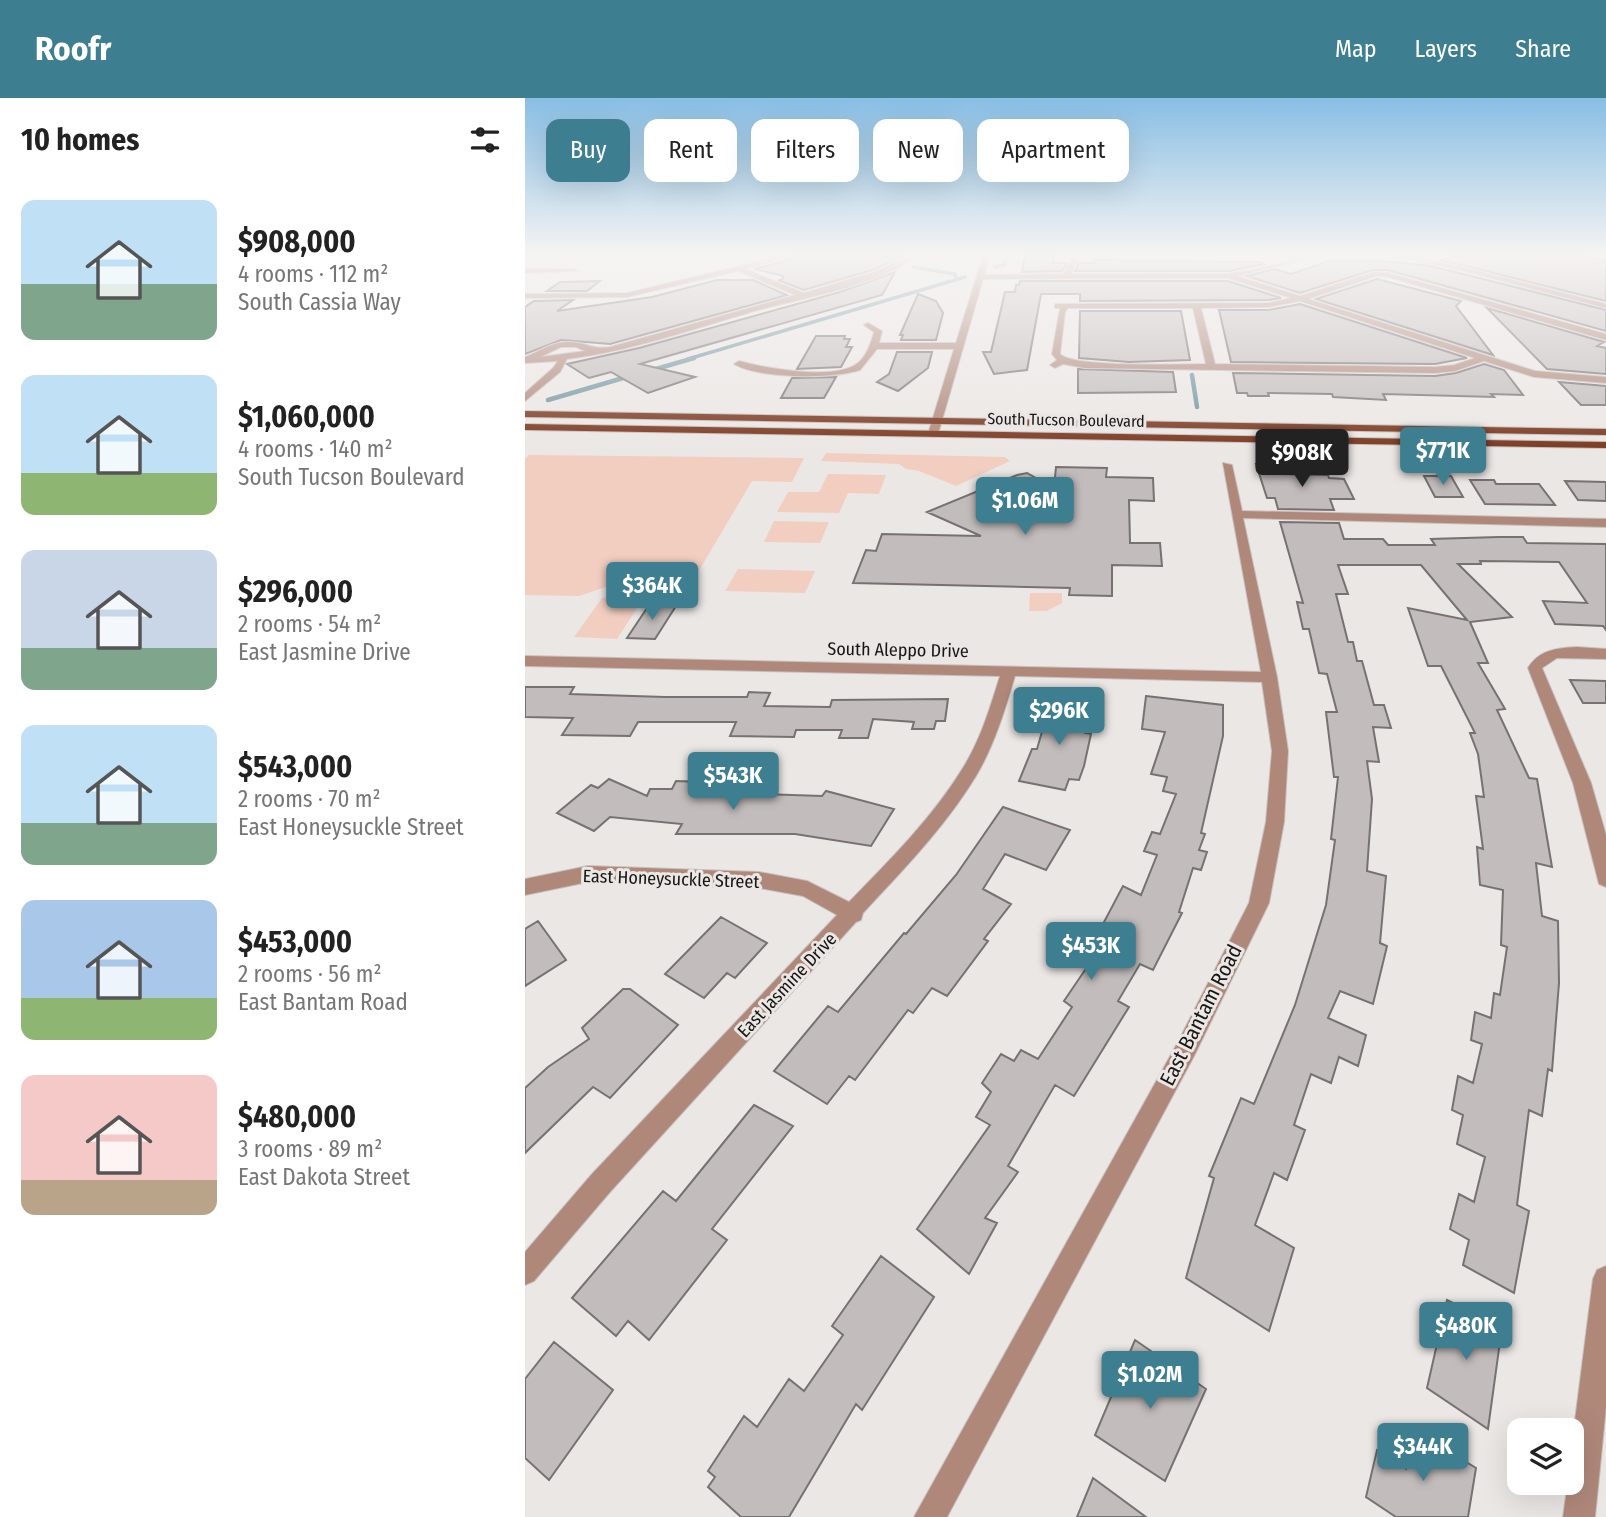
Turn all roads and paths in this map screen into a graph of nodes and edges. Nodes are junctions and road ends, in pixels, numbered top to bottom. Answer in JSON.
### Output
{"nodes":[{"id":1,"x":702,"y":322,"type":"edge"},
{"id":2,"x":967,"y":322,"type":"edge"},
{"id":3,"x":1060,"y":322,"type":"edge"},
{"id":4,"x":1201,"y":322,"type":"edge"},
{"id":5,"x":1371,"y":322,"type":"edge"},
{"id":6,"x":1554,"y":322,"type":"edge"},
{"id":7,"x":868,"y":325,"type":"dead end"},
{"id":8,"x":1606,"y":337,"type":"edge"},
{"id":9,"x":873,"y":346,"type":"junction"},
{"id":10,"x":960,"y":346,"type":"junction"},
{"id":11,"x":593,"y":352,"type":"junction"},
{"id":12,"x":1483,"y":358,"type":"junction"},
{"id":13,"x":563,"y":359,"type":"junction"},
{"id":14,"x":527,"y":360,"type":"edge"},
{"id":15,"x":739,"y":364,"type":"dead end"},
{"id":16,"x":1211,"y":366,"type":"junction"},
{"id":17,"x":1606,"y":380,"type":"edge"},
{"id":18,"x":525,"y":398,"type":"edge"},
{"id":19,"x":525,"y":414,"type":"edge"},
{"id":20,"x":937,"y":420,"type":"junction"},
{"id":21,"x":525,"y":427,"type":"edge"},
{"id":22,"x":1606,"y":432,"type":"edge"},
{"id":23,"x":933,"y":434,"type":"junction"},
{"id":24,"x":1606,"y":445,"type":"edge"},
{"id":25,"x":1227,"y":465,"type":"dead end"},
{"id":26,"x":1237,"y":514,"type":"junction"},
{"id":27,"x":1606,"y":523,"type":"edge"},
{"id":28,"x":1606,"y":654,"type":"edge"},
{"id":29,"x":525,"y":661,"type":"edge"},
{"id":30,"x":1009,"y":671,"type":"junction"},
{"id":31,"x":1269,"y":677,"type":"junction"},
{"id":32,"x":1606,"y":879,"type":"edge"},
{"id":33,"x":525,"y":887,"type":"edge"},
{"id":34,"x":854,"y":914,"type":"junction"},
{"id":35,"x":525,"y":1272,"type":"edge"},
{"id":36,"x":1606,"y":1279,"type":"edge"},
{"id":37,"x":930,"y":1517,"type":"edge"},
{"id":38,"x":1579,"y":1517,"type":"edge"}],
"edges":[{"from":1,"to":11,"type":"street"},
{"from":2,"to":10,"type":"street"},
{"from":3,"to":16,"type":"street"},
{"from":4,"to":16,"type":"street"},
{"from":5,"to":12,"type":"street"},
{"from":6,"to":8,"type":"street"},
{"from":7,"to":9,"type":"street"},
{"from":9,"to":10,"type":"street"},
{"from":9,"to":15,"type":"street"},
{"from":10,"to":20,"type":"street"},
{"from":11,"to":13,"type":"street"},
{"from":11,"to":14,"type":"street"},
{"from":12,"to":16,"type":"street"},
{"from":12,"to":17,"type":"street"},
{"from":13,"to":14,"type":"street"},
{"from":13,"to":18,"type":"street"},
{"from":19,"to":20,"type":"main road","name":"South Tucson Boulevard"},
{"from":20,"to":22,"type":"main road","name":"South Tucson Boulevard"},
{"from":20,"to":23,"type":"street"},
{"from":21,"to":23,"type":"main road","name":"South Tucson Boulevard"},
{"from":23,"to":24,"type":"main road","name":"South Tucson Boulevard"},
{"from":25,"to":26,"type":"street","name":"East Bantam Road"},
{"from":26,"to":27,"type":"street"},
{"from":26,"to":31,"type":"street","name":"East Bantam Road"},
{"from":28,"to":32,"type":"street"},
{"from":29,"to":30,"type":"street","name":"South Aleppo Drive"},
{"from":30,"to":31,"type":"street","name":"South Aleppo Drive"},
{"from":30,"to":34,"type":"street","name":"East Jasmine Drive"},
{"from":31,"to":37,"type":"street","name":"East Bantam Road"},
{"from":33,"to":34,"type":"street","name":"East Honeysuckle Street"},
{"from":34,"to":35,"type":"street","name":"East Jasmine Drive"},
{"from":36,"to":38,"type":"street"}]}
